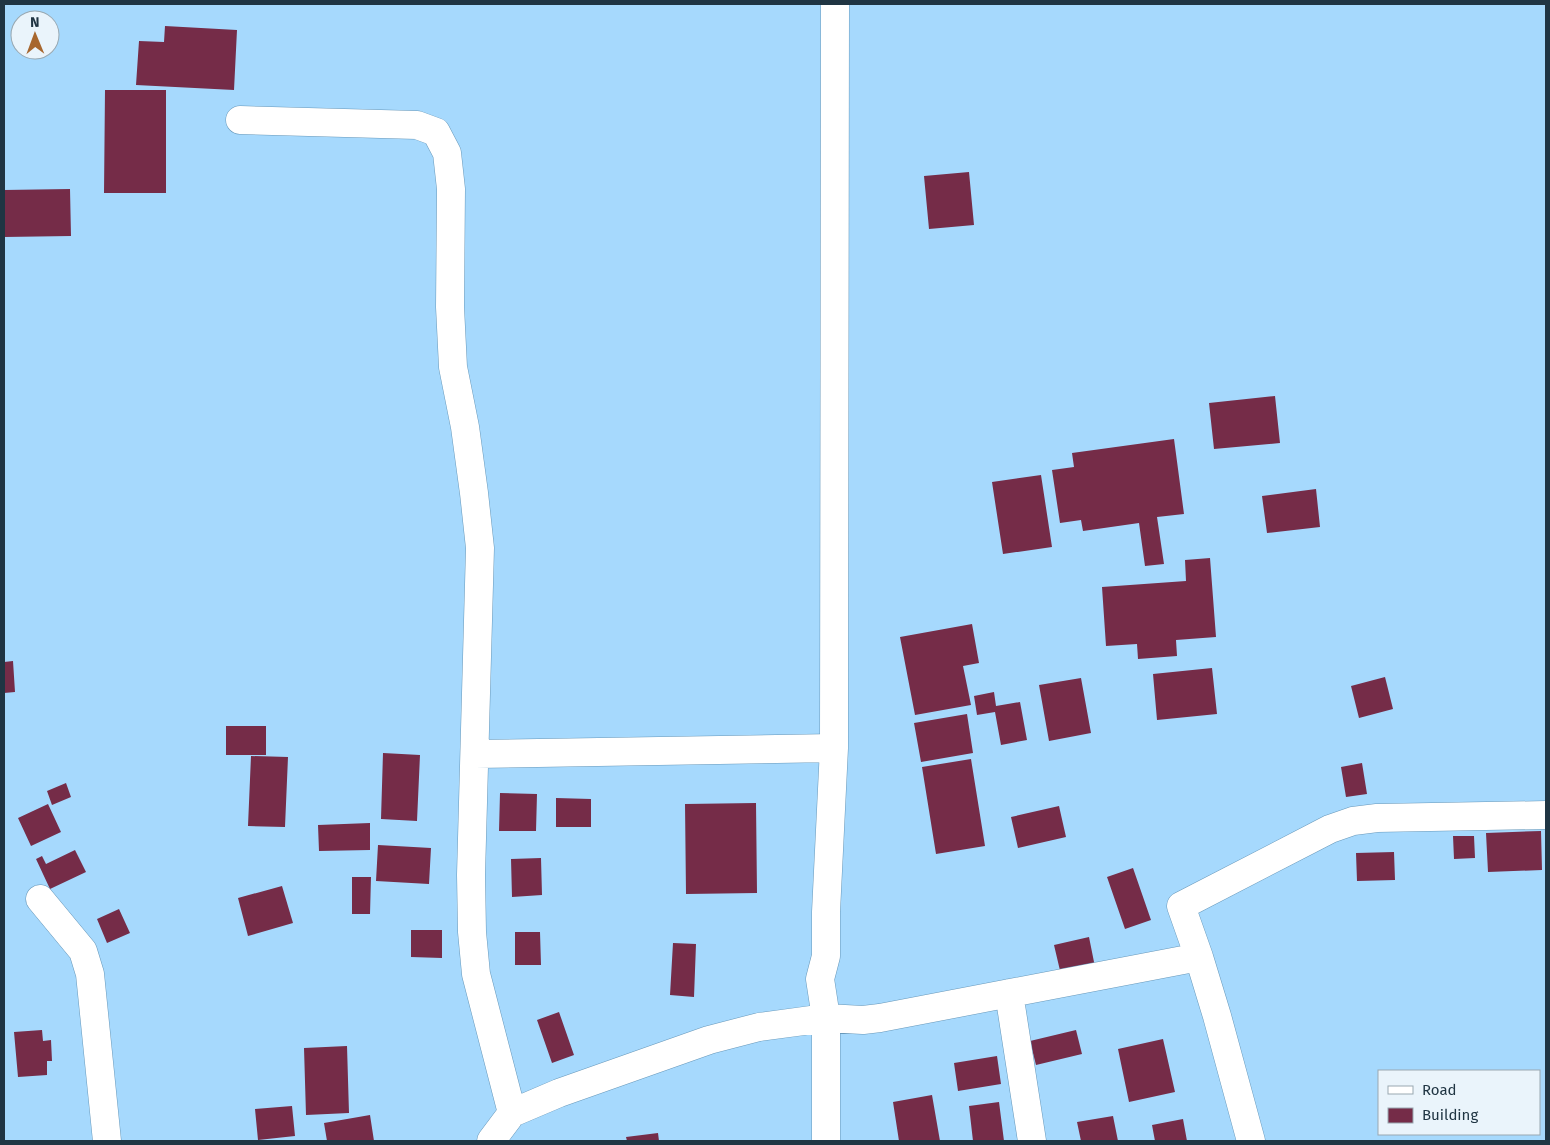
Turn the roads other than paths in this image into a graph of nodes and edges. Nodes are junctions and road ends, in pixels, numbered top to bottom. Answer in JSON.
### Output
{"nodes":[{"id":1,"x":835,"y":4,"type":"edge"},
{"id":2,"x":240,"y":120,"type":"dead end"},
{"id":3,"x":834,"y":748,"type":"junction"},
{"id":4,"x":475,"y":754,"type":"junction"},
{"id":5,"x":1546,"y":814,"type":"edge"},
{"id":6,"x":40,"y":899,"type":"dead end"},
{"id":7,"x":1199,"y":957,"type":"junction"},
{"id":8,"x":1009,"y":993,"type":"junction"},
{"id":9,"x":826,"y":1018,"type":"junction"},
{"id":10,"x":512,"y":1113,"type":"junction"},
{"id":11,"x":107,"y":1141,"type":"edge"},
{"id":12,"x":491,"y":1141,"type":"edge"},
{"id":13,"x":826,"y":1141,"type":"edge"},
{"id":14,"x":1032,"y":1141,"type":"edge"},
{"id":15,"x":1251,"y":1141,"type":"edge"}],
"edges":[{"from":1,"to":3,"type":"street"},
{"from":2,"to":4,"type":"street"},
{"from":3,"to":4,"type":"street"},
{"from":3,"to":9,"type":"street"},
{"from":4,"to":10,"type":"street"},
{"from":5,"to":7,"type":"street"},
{"from":6,"to":11,"type":"street"},
{"from":7,"to":8,"type":"street"},
{"from":7,"to":15,"type":"street"},
{"from":8,"to":9,"type":"street"},
{"from":8,"to":14,"type":"street"},
{"from":9,"to":10,"type":"street"},
{"from":9,"to":13,"type":"street"},
{"from":10,"to":12,"type":"street"}]}
